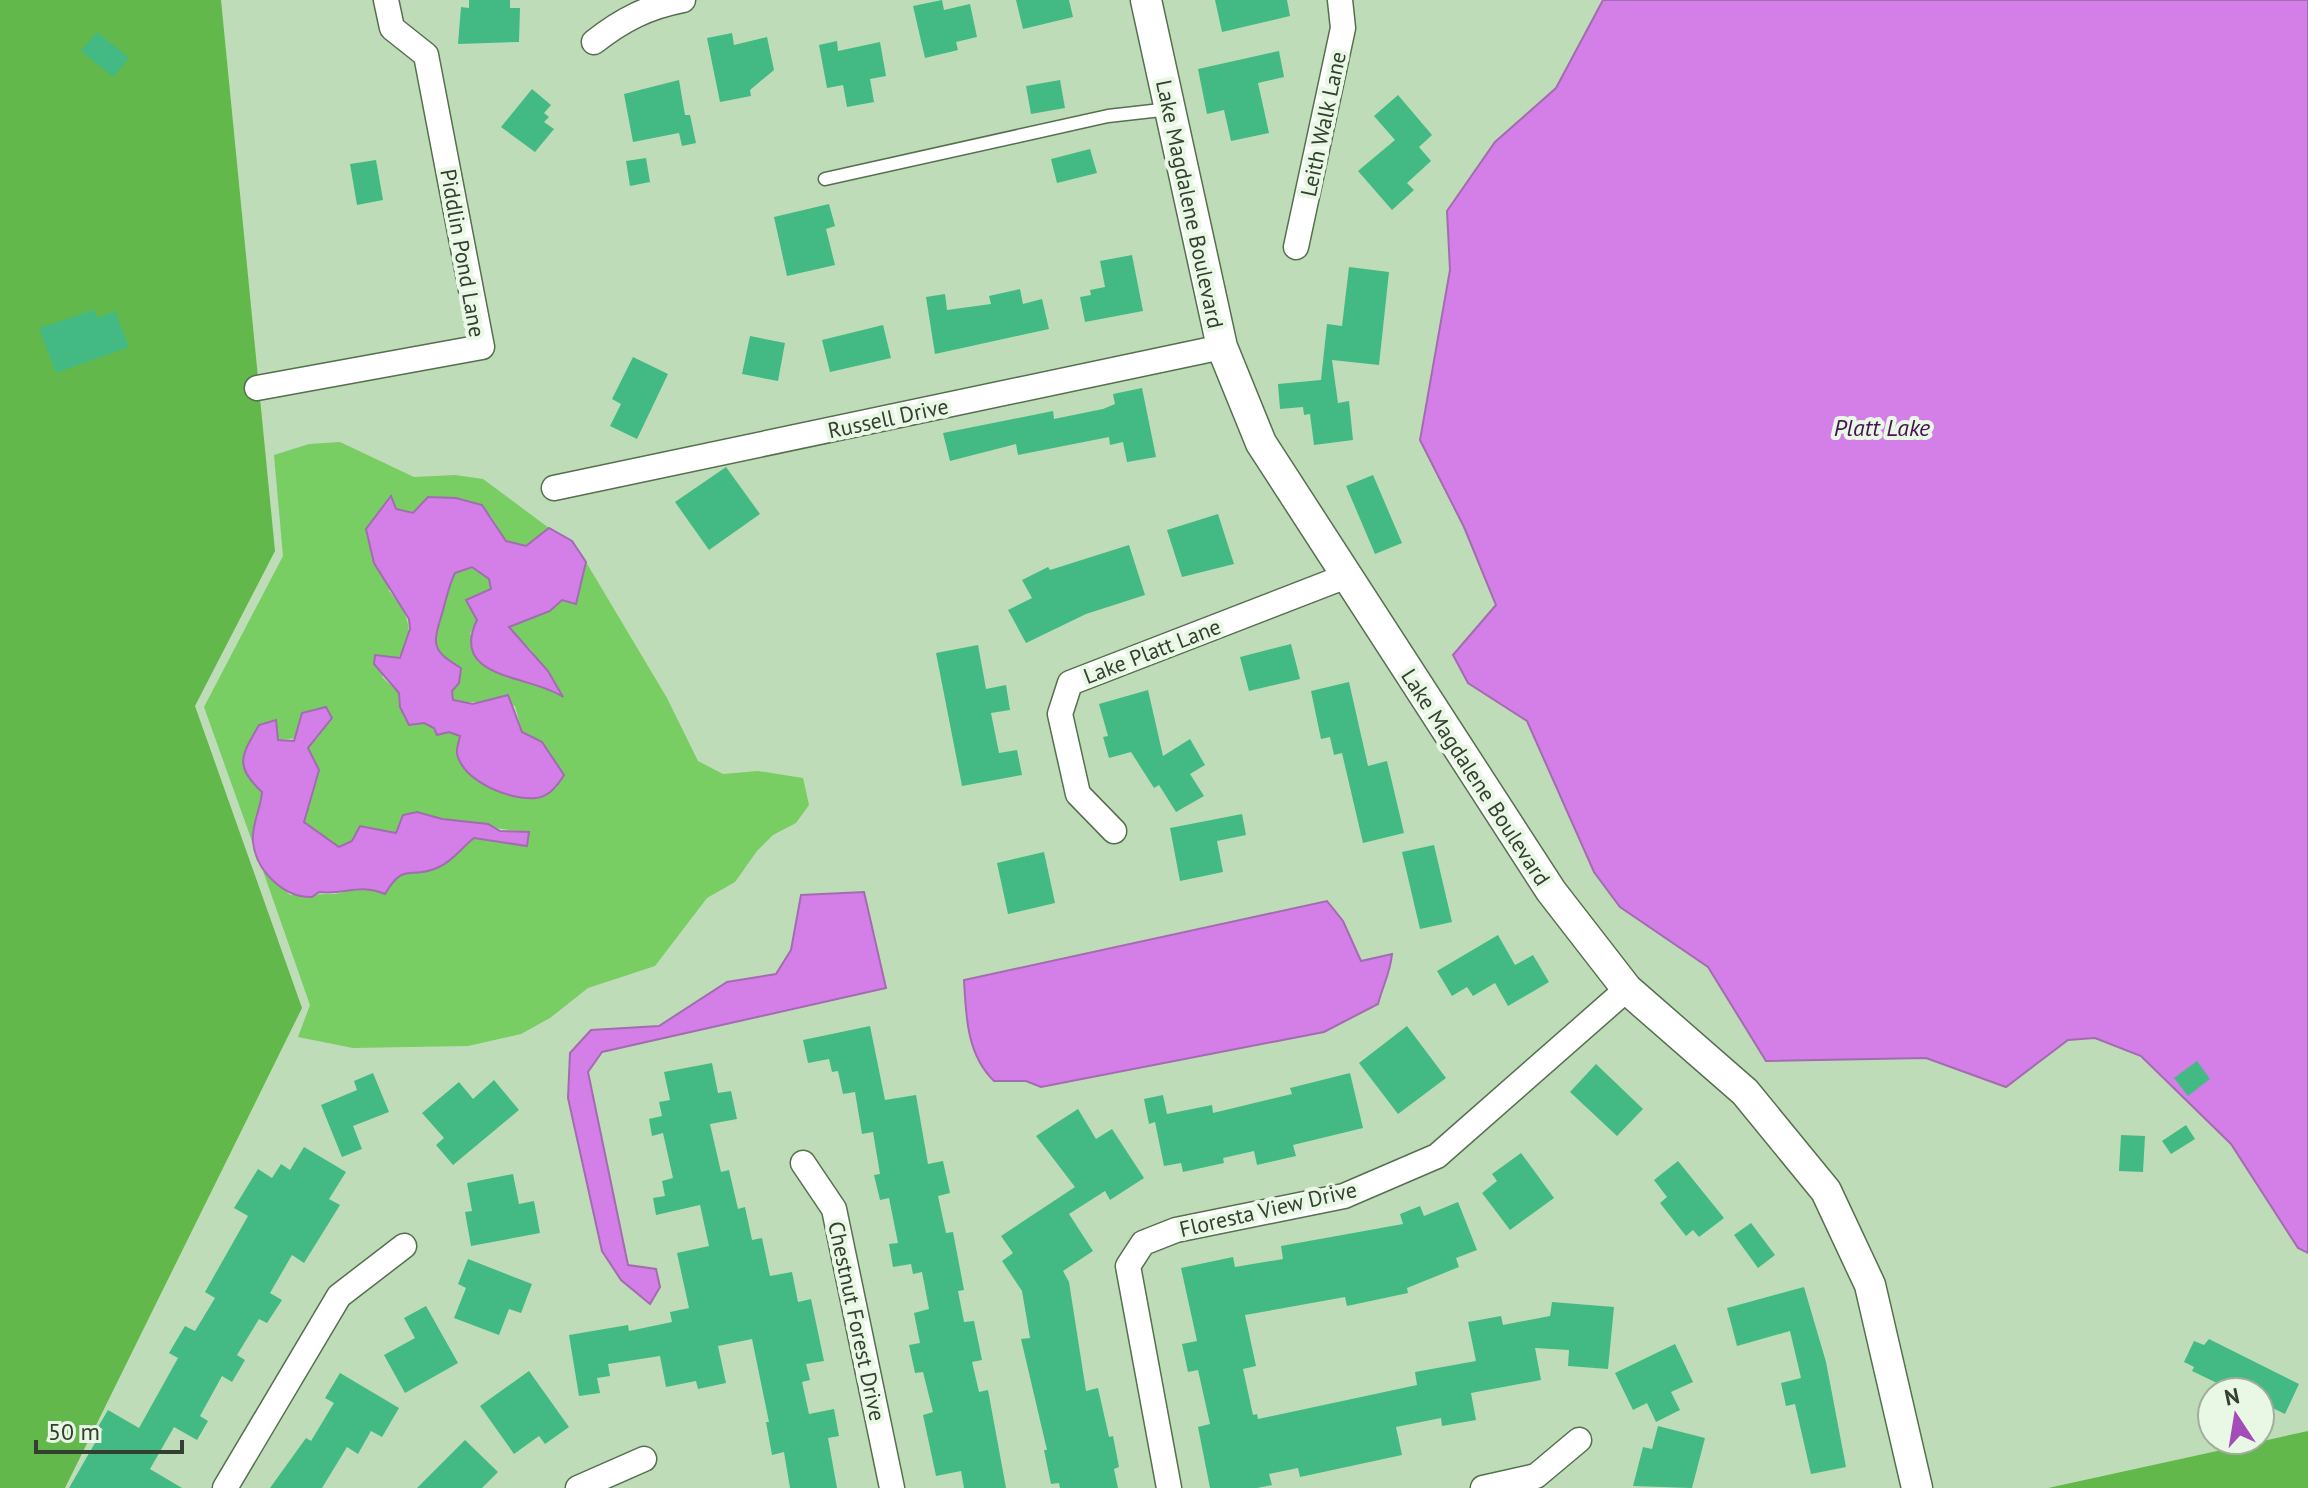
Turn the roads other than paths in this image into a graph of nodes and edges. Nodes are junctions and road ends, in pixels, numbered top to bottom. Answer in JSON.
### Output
{"nodes":[{"id":1,"x":386,"y":0,"type":"edge"},
{"id":2,"x":683,"y":0,"type":"edge"},
{"id":3,"x":1146,"y":0,"type":"edge"},
{"id":4,"x":1340,"y":0,"type":"edge"},
{"id":5,"x":594,"y":42,"type":"dead end"},
{"id":6,"x":1170,"y":109,"type":"junction"},
{"id":7,"x":825,"y":179,"type":"dead end"},
{"id":8,"x":1296,"y":247,"type":"dead end"},
{"id":9,"x":1222,"y":347,"type":"junction"},
{"id":10,"x":257,"y":388,"type":"dead end"},
{"id":11,"x":554,"y":488,"type":"dead end"},
{"id":12,"x":1344,"y":577,"type":"junction"},
{"id":13,"x":1114,"y":831,"type":"dead end"},
{"id":14,"x":1627,"y":989,"type":"junction"},
{"id":15,"x":803,"y":1163,"type":"dead end"},
{"id":16,"x":404,"y":1246,"type":"dead end"},
{"id":17,"x":1579,"y":1440,"type":"dead end"},
{"id":18,"x":644,"y":1459,"type":"dead end"},
{"id":19,"x":225,"y":1488,"type":"edge"},
{"id":20,"x":578,"y":1488,"type":"edge"},
{"id":21,"x":892,"y":1488,"type":"edge"},
{"id":22,"x":1169,"y":1488,"type":"edge"},
{"id":23,"x":1483,"y":1488,"type":"edge"},
{"id":24,"x":1917,"y":1488,"type":"edge"}],
"edges":[{"from":1,"to":10,"type":"street","name":"Piddlin Pond Lane"},
{"from":2,"to":5,"type":"street"},
{"from":3,"to":6,"type":"street","name":"Lake Magdalene Boulevard"},
{"from":4,"to":8,"type":"street","name":"Leith Walk Lane"},
{"from":6,"to":7,"type":"lane"},
{"from":6,"to":9,"type":"street","name":"Lake Magdalene Boulevard"},
{"from":9,"to":11,"type":"street","name":"Russell Drive"},
{"from":9,"to":12,"type":"street","name":"Lake Magdalene Boulevard"},
{"from":12,"to":13,"type":"street","name":"Lake Platt Lane"},
{"from":12,"to":14,"type":"street","name":"Lake Magdalene Boulevard"},
{"from":14,"to":22,"type":"street","name":"Floresta View Drive"},
{"from":14,"to":24,"type":"street","name":"Lake Magdalene Boulevard"},
{"from":15,"to":21,"type":"street","name":"Chestnut Forest Drive"},
{"from":16,"to":19,"type":"street"},
{"from":17,"to":23,"type":"street"},
{"from":18,"to":20,"type":"street"}]}
